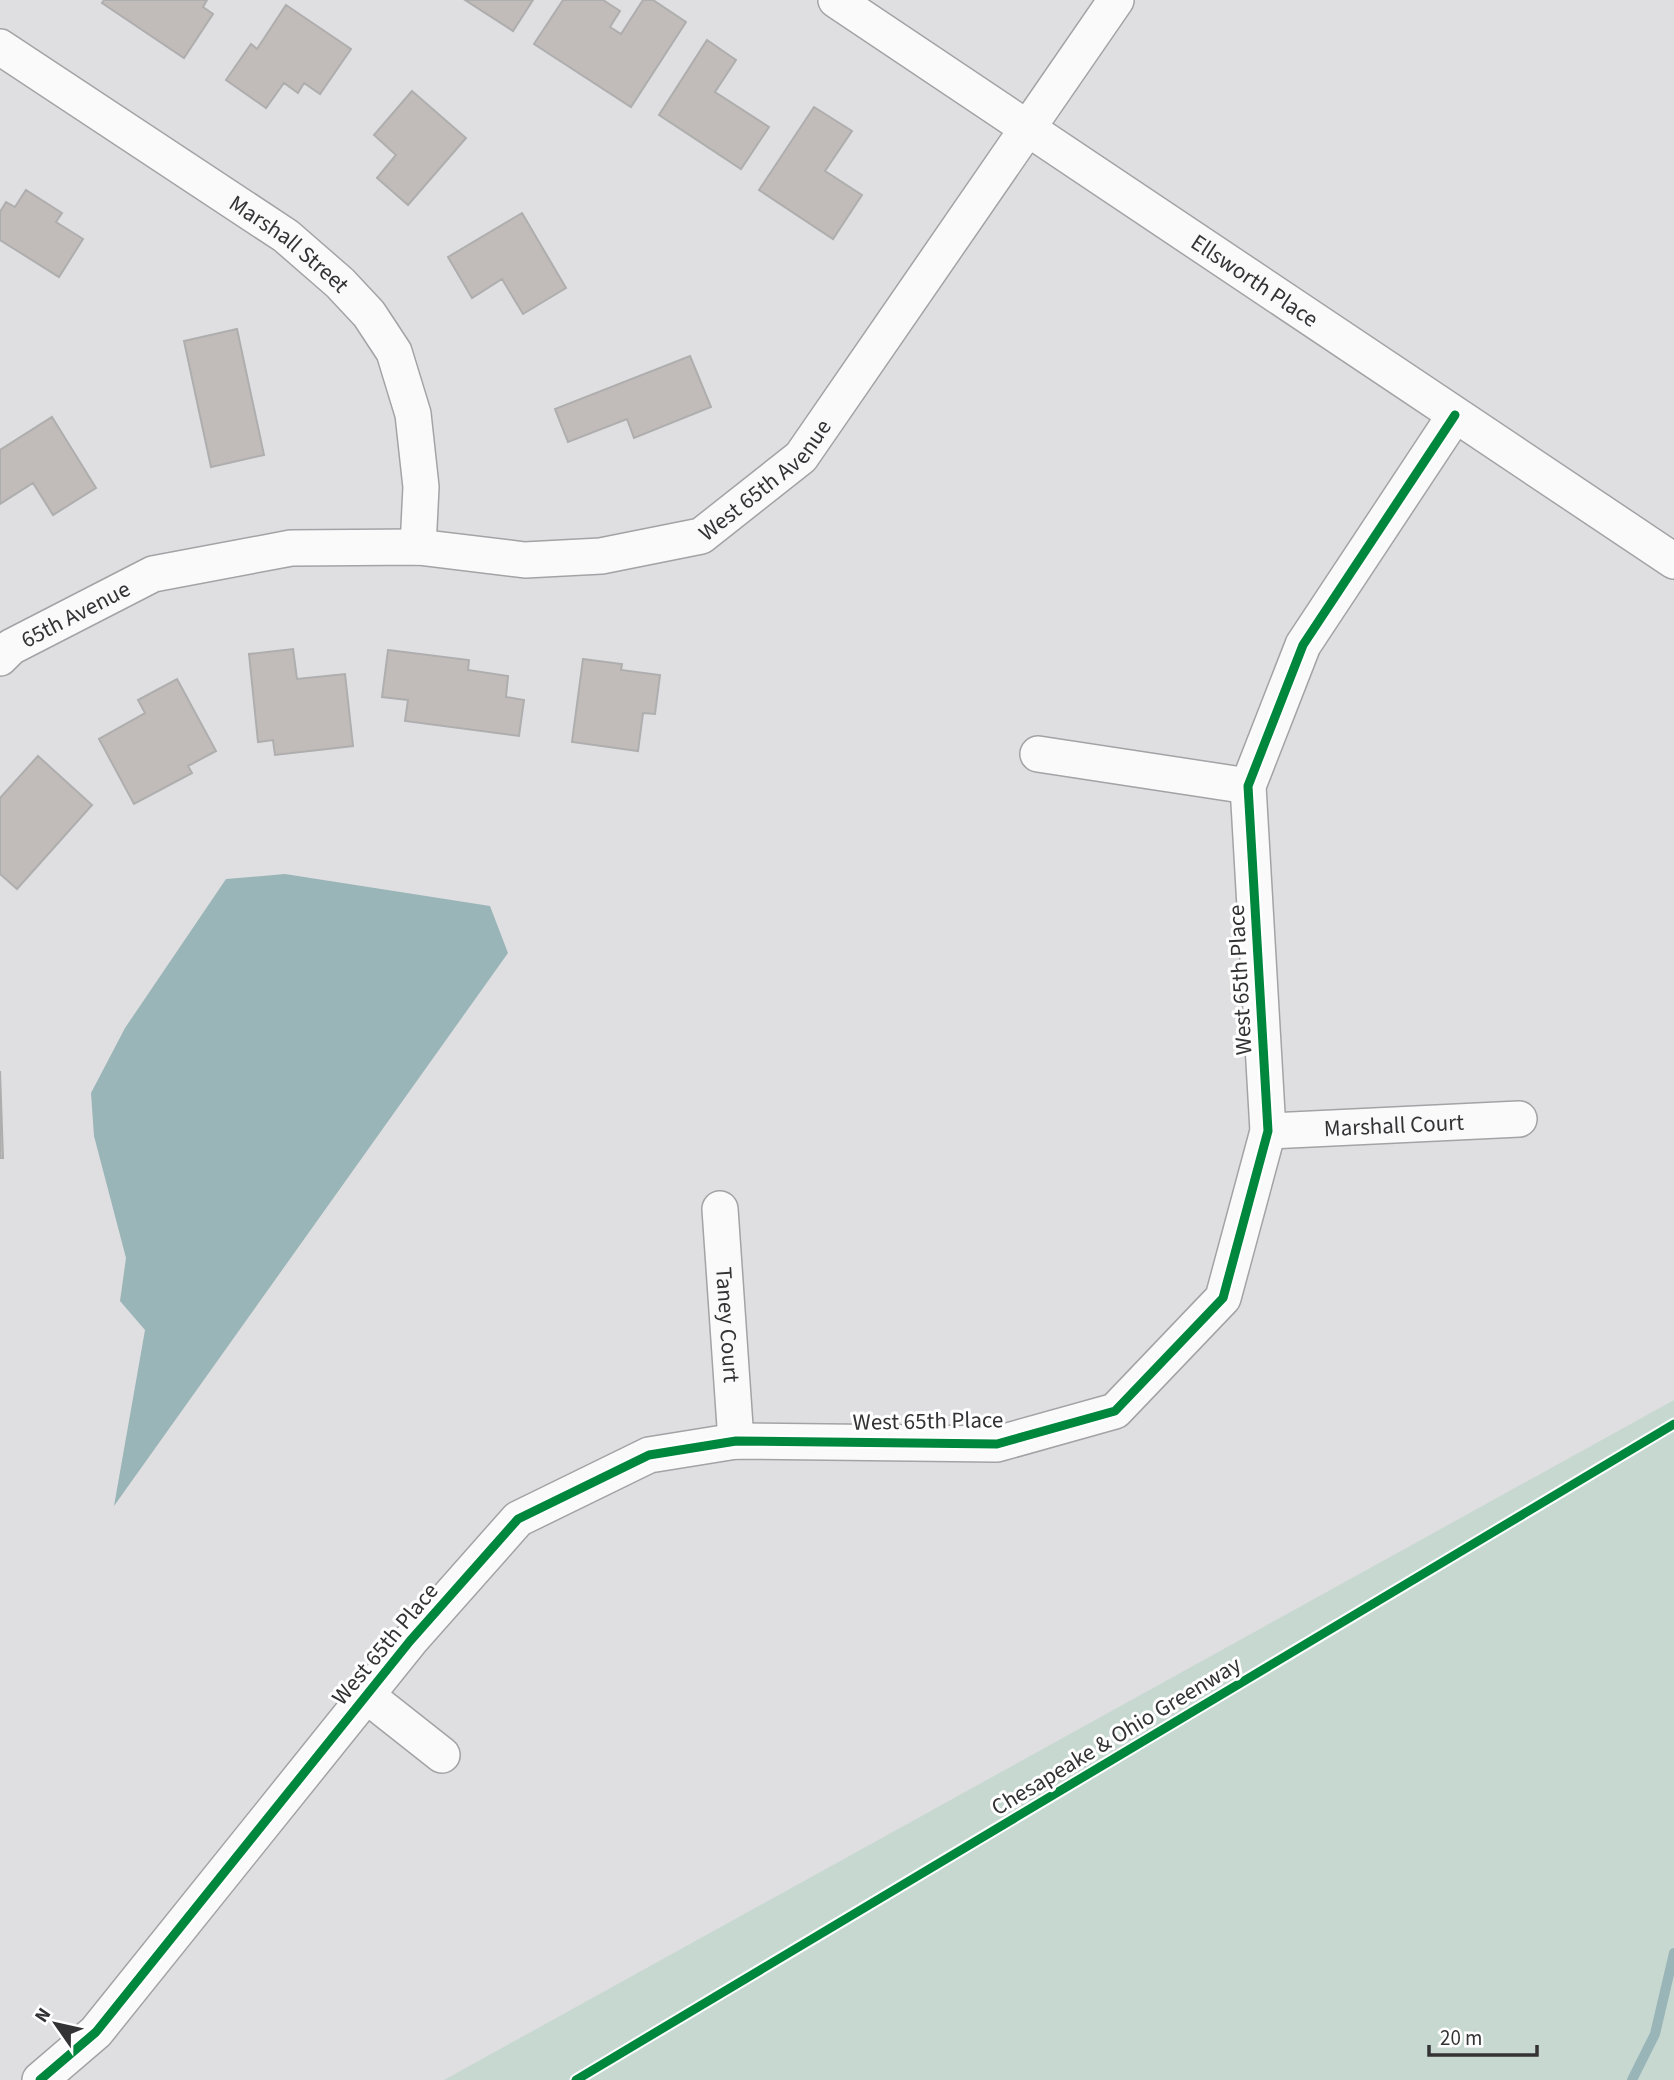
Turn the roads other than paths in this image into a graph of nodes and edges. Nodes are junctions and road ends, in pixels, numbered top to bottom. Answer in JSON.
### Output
{"nodes":[{"id":1,"x":836,"y":0,"type":"edge"},
{"id":2,"x":1116,"y":0,"type":"edge"},
{"id":3,"x":0,"y":47,"type":"edge"},
{"id":4,"x":1028,"y":129,"type":"junction"},
{"id":5,"x":1455,"y":415,"type":"junction"},
{"id":6,"x":418,"y":547,"type":"junction"},
{"id":7,"x":1674,"y":561,"type":"edge"},
{"id":8,"x":153,"y":574,"type":"joint"},
{"id":9,"x":0,"y":658,"type":"edge"},
{"id":10,"x":1038,"y":754,"type":"dead end"},
{"id":11,"x":1248,"y":786,"type":"junction"},
{"id":12,"x":1520,"y":1119,"type":"dead end"},
{"id":13,"x":1268,"y":1131,"type":"junction"},
{"id":14,"x":720,"y":1209,"type":"dead end"},
{"id":15,"x":736,"y":1441,"type":"junction"},
{"id":16,"x":366,"y":1695,"type":"junction"},
{"id":17,"x":442,"y":1755,"type":"dead end"},
{"id":18,"x":40,"y":2080,"type":"edge"}],
"edges":[{"from":1,"to":4,"type":"street","name":"Ellsworth Place"},
{"from":2,"to":4,"type":"street","name":"West 65th Avenue"},
{"from":3,"to":6,"type":"street","name":"Marshall Street"},
{"from":4,"to":5,"type":"street","name":"Ellsworth Place"},
{"from":4,"to":6,"type":"street","name":"West 65th Avenue"},
{"from":5,"to":7,"type":"street","name":"Ellsworth Place"},
{"from":5,"to":11,"type":"street","name":"West 65th Place"},
{"from":6,"to":8,"type":"street","name":"West 65th Avenue"},
{"from":8,"to":9,"type":"street","name":"65th Avenue"},
{"from":10,"to":11,"type":"street"},
{"from":11,"to":13,"type":"street","name":"West 65th Place"},
{"from":12,"to":13,"type":"street","name":"Marshall Court"},
{"from":13,"to":15,"type":"street","name":"West 65th Place"},
{"from":14,"to":15,"type":"street","name":"Taney Court"},
{"from":15,"to":16,"type":"street","name":"West 65th Place"},
{"from":16,"to":17,"type":"street"},
{"from":16,"to":18,"type":"street","name":"West 65th Place"}]}
